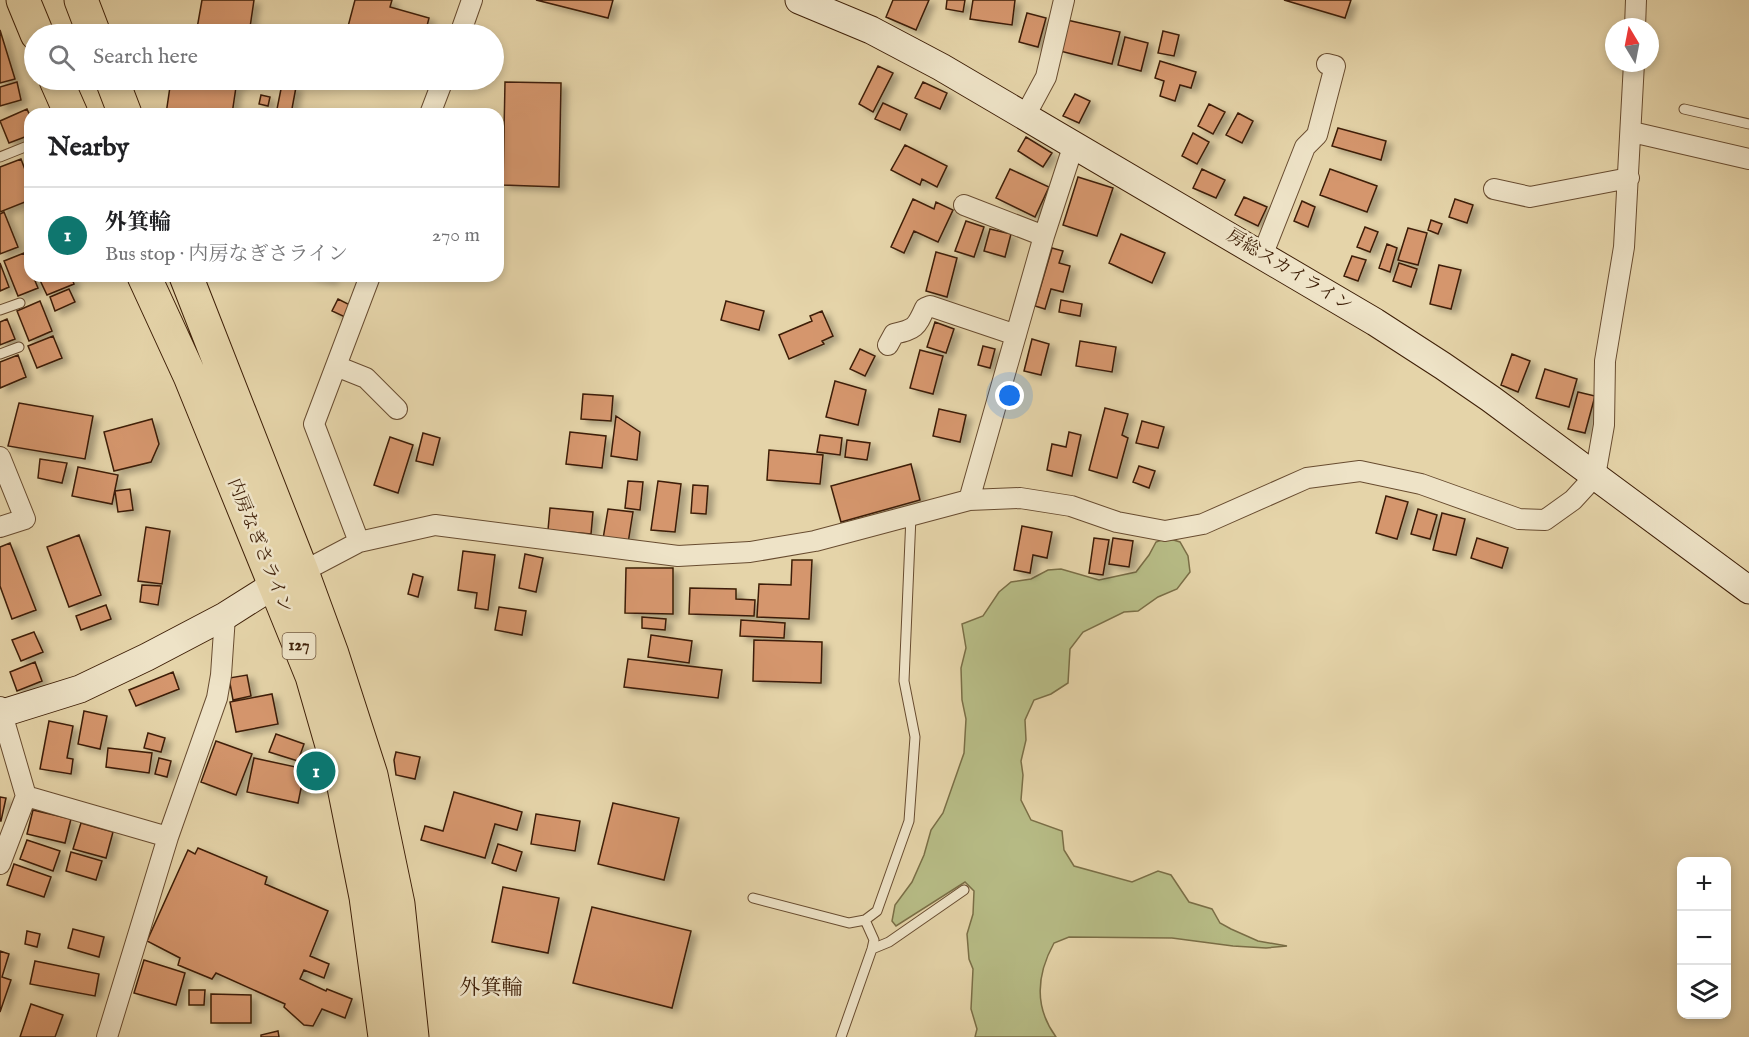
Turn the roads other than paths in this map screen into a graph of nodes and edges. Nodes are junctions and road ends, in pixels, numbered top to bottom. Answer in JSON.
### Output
{"nodes":[{"id":1,"x":23,"y":0,"type":"edge"},
{"id":2,"x":81,"y":0,"type":"edge"},
{"id":3,"x":472,"y":0,"type":"edge"},
{"id":4,"x":799,"y":0,"type":"edge"},
{"id":5,"x":1064,"y":0,"type":"edge"},
{"id":6,"x":1636,"y":0,"type":"edge"},
{"id":7,"x":830,"y":7,"type":"edge"},
{"id":8,"x":1635,"y":18,"type":"edge"},
{"id":9,"x":33,"y":24,"type":"edge"},
{"id":10,"x":90,"y":24,"type":"edge"},
{"id":11,"x":464,"y":24,"type":"edge"},
{"id":12,"x":1327,"y":64,"type":"dead end"},
{"id":13,"x":1634,"y":72,"type":"edge"},
{"id":14,"x":60,"y":90,"type":"edge"},
{"id":15,"x":116,"y":90,"type":"edge"},
{"id":16,"x":439,"y":90,"type":"edge"},
{"id":17,"x":68,"y":108,"type":"edge"},
{"id":18,"x":123,"y":108,"type":"edge"},
{"id":19,"x":432,"y":108,"type":"edge"},
{"id":20,"x":1684,"y":109,"type":"dead end"},
{"id":21,"x":1025,"y":116,"type":"junction"},
{"id":22,"x":1749,"y":124,"type":"edge"},
{"id":23,"x":1632,"y":132,"type":"junction"},
{"id":24,"x":1074,"y":144,"type":"junction"},
{"id":25,"x":24,"y":147,"type":"edge"},
{"id":26,"x":0,"y":157,"type":"edge"},
{"id":27,"x":1749,"y":159,"type":"edge"},
{"id":28,"x":1629,"y":178,"type":"junction"},
{"id":29,"x":1494,"y":189,"type":"dead end"},
{"id":30,"x":964,"y":206,"type":"dead end"},
{"id":31,"x":1044,"y":236,"type":"junction"},
{"id":32,"x":1262,"y":256,"type":"junction"},
{"id":33,"x":147,"y":282,"type":"edge"},
{"id":34,"x":188,"y":282,"type":"edge"},
{"id":35,"x":368,"y":282,"type":"edge"},
{"id":36,"x":20,"y":303,"type":"dead end"},
{"id":37,"x":0,"y":310,"type":"edge"},
{"id":38,"x":1016,"y":335,"type":"junction"},
{"id":39,"x":888,"y":345,"type":"dead end"},
{"id":40,"x":19,"y":347,"type":"dead end"},
{"id":41,"x":0,"y":354,"type":"edge"},
{"id":42,"x":336,"y":366,"type":"junction"},
{"id":43,"x":397,"y":409,"type":"dead end"},
{"id":44,"x":0,"y":457,"type":"edge"},
{"id":45,"x":1595,"y":476,"type":"junction"},
{"id":46,"x":969,"y":500,"type":"junction"},
{"id":47,"x":911,"y":516,"type":"junction"},
{"id":48,"x":0,"y":527,"type":"edge"},
{"id":49,"x":359,"y":542,"type":"junction"},
{"id":50,"x":288,"y":578,"type":"junction"},
{"id":51,"x":1749,"y":590,"type":"edge"},
{"id":52,"x":225,"y":616,"type":"junction"},
{"id":53,"x":0,"y":712,"type":"edge"},
{"id":54,"x":26,"y":796,"type":"junction"},
{"id":55,"x":168,"y":837,"type":"junction"},
{"id":56,"x":0,"y":864,"type":"edge"},
{"id":57,"x":964,"y":890,"type":"dead end"},
{"id":58,"x":753,"y":898,"type":"dead end"},
{"id":59,"x":865,"y":920,"type":"junction"},
{"id":60,"x":872,"y":949,"type":"junction"},
{"id":61,"x":106,"y":1037,"type":"edge"},
{"id":62,"x":385,"y":1037,"type":"edge"},
{"id":63,"x":412,"y":1037,"type":"edge"},
{"id":64,"x":841,"y":1037,"type":"edge"}],
"edges":[{"from":1,"to":9,"type":"highway"},
{"from":2,"to":10,"type":"highway"},
{"from":3,"to":11,"type":"street"},
{"from":4,"to":7,"type":"main road","name":"房総スカイライン"},
{"from":5,"to":21,"type":"street"},
{"from":6,"to":8,"type":"street"},
{"from":7,"to":21,"type":"main road","name":"房総スカイライン"},
{"from":12,"to":32,"type":"street"},
{"from":13,"to":23,"type":"street"},
{"from":14,"to":17,"type":"highway"},
{"from":15,"to":18,"type":"highway"},
{"from":16,"to":19,"type":"street"},
{"from":20,"to":22,"type":"lane"},
{"from":21,"to":24,"type":"main road","name":"房総スカイライン"},
{"from":23,"to":27,"type":"street"},
{"from":23,"to":28,"type":"street"},
{"from":24,"to":31,"type":"street"},
{"from":24,"to":32,"type":"main road","name":"房総スカイライン"},
{"from":25,"to":26,"type":"lane"},
{"from":28,"to":29,"type":"street"},
{"from":28,"to":45,"type":"street"},
{"from":30,"to":31,"type":"street"},
{"from":31,"to":38,"type":"street"},
{"from":32,"to":45,"type":"main road","name":"房総スカイライン"},
{"from":33,"to":50,"type":"highway","name":"内房なぎさライン","number":"127"},
{"from":34,"to":50,"type":"highway","name":"内房なぎさライン","number":"127"},
{"from":35,"to":42,"type":"street"},
{"from":36,"to":37,"type":"lane"},
{"from":38,"to":39,"type":"street"},
{"from":38,"to":46,"type":"street"},
{"from":40,"to":41,"type":"lane"},
{"from":42,"to":43,"type":"street"},
{"from":42,"to":49,"type":"street"},
{"from":44,"to":48,"type":"street"},
{"from":45,"to":46,"type":"street"},
{"from":45,"to":51,"type":"main road","name":"房総スカイライン"},
{"from":46,"to":47,"type":"street"},
{"from":47,"to":49,"type":"street"},
{"from":47,"to":59,"type":"lane"},
{"from":49,"to":50,"type":"street"},
{"from":50,"to":52,"type":"main road"},
{"from":50,"to":62,"type":"highway","name":"内房なぎさライン","number":"127"},
{"from":50,"to":63,"type":"highway","name":"内房なぎさライン","number":"127"},
{"from":52,"to":53,"type":"main road"},
{"from":52,"to":55,"type":"street"},
{"from":53,"to":54,"type":"street"},
{"from":54,"to":55,"type":"street"},
{"from":54,"to":56,"type":"street"},
{"from":55,"to":61,"type":"street"},
{"from":57,"to":60,"type":"lane"},
{"from":58,"to":59,"type":"lane"},
{"from":59,"to":60,"type":"lane"},
{"from":60,"to":64,"type":"lane"}]}
